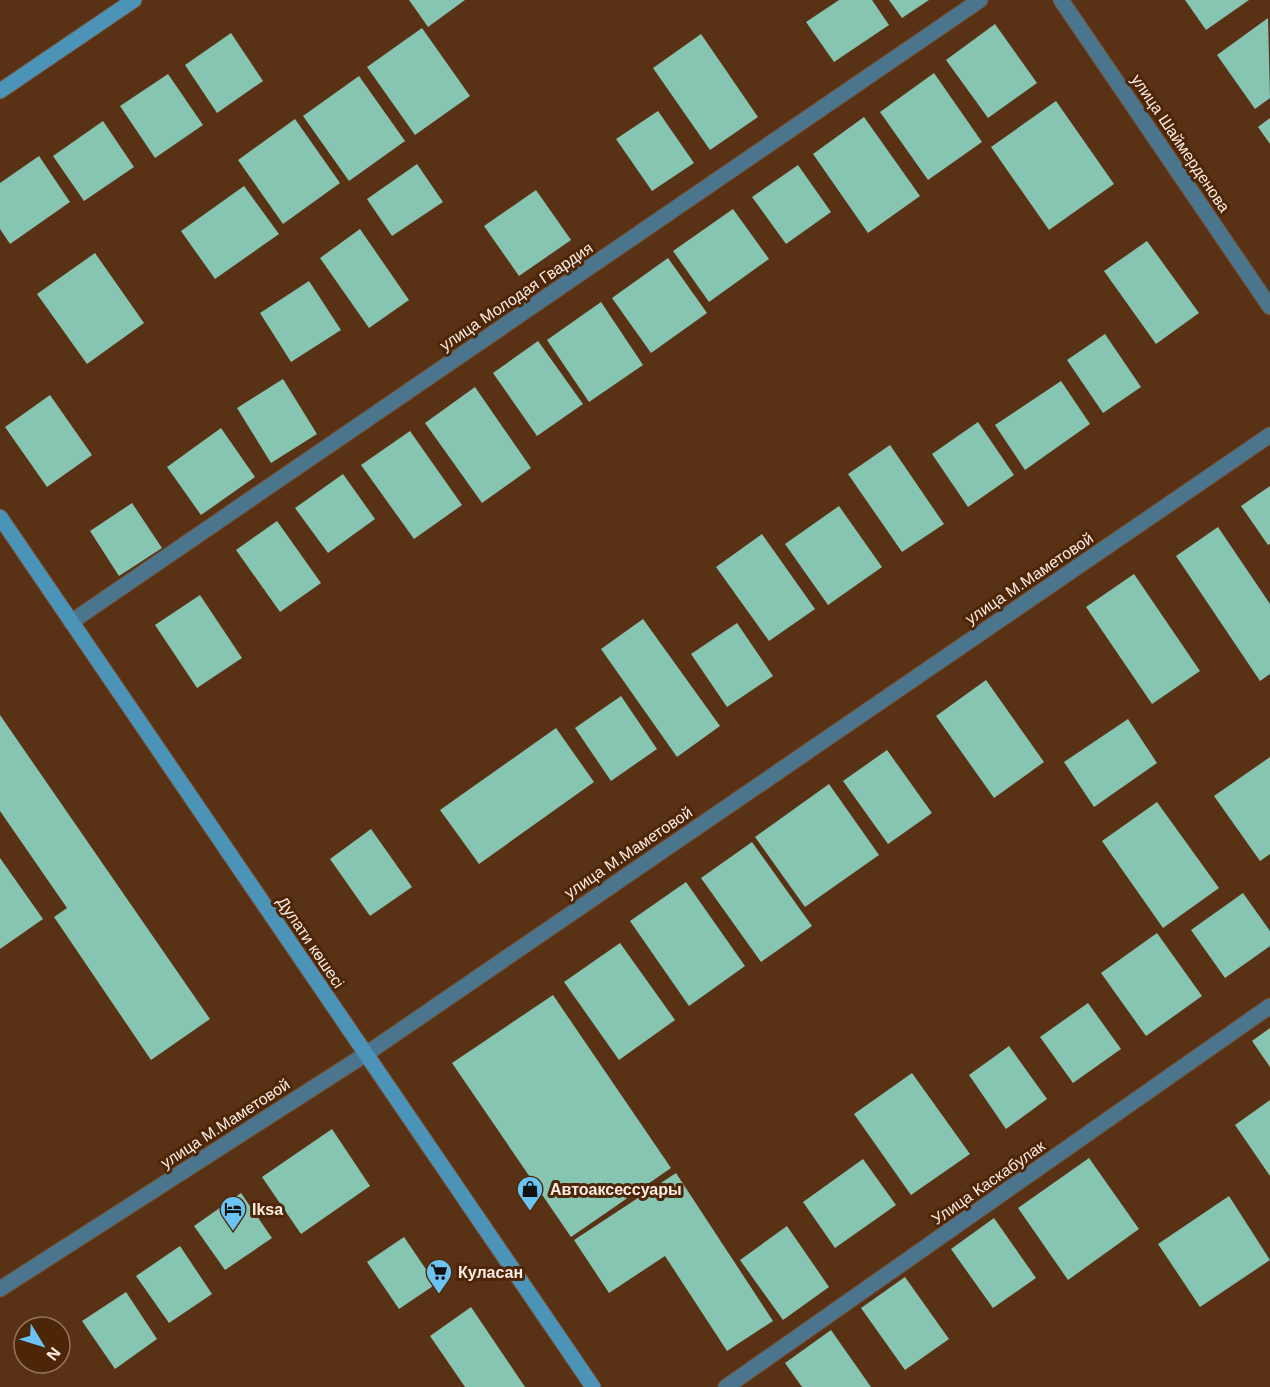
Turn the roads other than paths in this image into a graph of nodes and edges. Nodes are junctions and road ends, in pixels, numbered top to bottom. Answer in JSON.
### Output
{"nodes":[{"id":1,"x":134,"y":0,"type":"edge"},
{"id":2,"x":980,"y":0,"type":"edge"},
{"id":3,"x":1061,"y":0,"type":"edge"},
{"id":4,"x":0,"y":91,"type":"edge"},
{"id":5,"x":1270,"y":307,"type":"edge"},
{"id":6,"x":1270,"y":435,"type":"edge"},
{"id":7,"x":0,"y":517,"type":"edge"},
{"id":8,"x":71,"y":622,"type":"junction"},
{"id":9,"x":1270,"y":1006,"type":"edge"},
{"id":10,"x":366,"y":1054,"type":"junction"},
{"id":11,"x":0,"y":1289,"type":"edge"},
{"id":12,"x":593,"y":1387,"type":"edge"},
{"id":13,"x":726,"y":1387,"type":"edge"}],
"edges":[{"from":1,"to":4,"type":"main road"},
{"from":2,"to":8,"type":"street","name":"улица Молодая Гвардия"},
{"from":3,"to":5,"type":"street","name":"улица Шаймерденова"},
{"from":6,"to":10,"type":"street","name":"улица М.Маметовой"},
{"from":7,"to":8,"type":"main road","name":"Дулати көшесі"},
{"from":8,"to":10,"type":"main road","name":"Дулати көшесі"},
{"from":9,"to":13,"type":"street","name":"Улица Каскабулак"},
{"from":10,"to":11,"type":"street","name":"улица М.Маметовой"},
{"from":10,"to":12,"type":"main road","name":"Дулати көшесі"}]}
